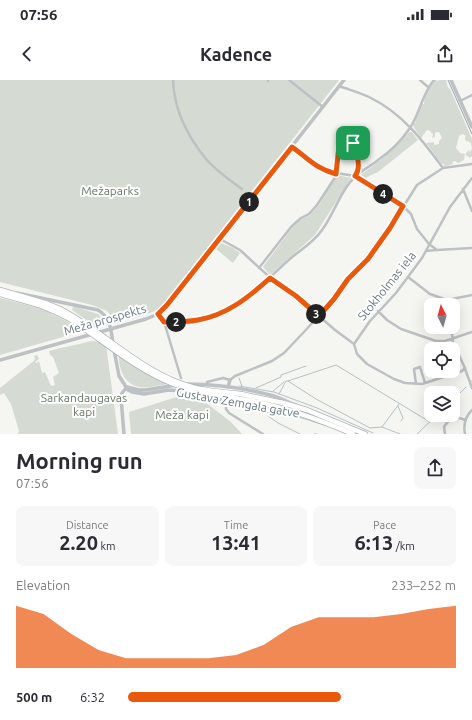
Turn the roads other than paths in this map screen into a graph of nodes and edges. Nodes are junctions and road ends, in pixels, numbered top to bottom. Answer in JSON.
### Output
{"nodes":[{"id":1,"x":174,"y":80,"type":"edge"},
{"id":2,"x":289,"y":80,"type":"edge"},
{"id":3,"x":344,"y":80,"type":"edge"},
{"id":4,"x":420,"y":80,"type":"edge"},
{"id":5,"x":434,"y":80,"type":"edge"},
{"id":6,"x":451,"y":80,"type":"edge"},
{"id":7,"x":339,"y":86,"type":"junction"},
{"id":8,"x":428,"y":87,"type":"junction"},
{"id":9,"x":472,"y":95,"type":"edge"},
{"id":10,"x":460,"y":101,"type":"junction"},
{"id":11,"x":323,"y":107,"type":"junction"},
{"id":12,"x":411,"y":127,"type":"junction"},
{"id":13,"x":472,"y":127,"type":"edge"},
{"id":14,"x":341,"y":136,"type":"dead end"},
{"id":15,"x":340,"y":144,"type":"junction"},
{"id":16,"x":292,"y":147,"type":"junction"},
{"id":17,"x":472,"y":164,"type":"edge"},
{"id":18,"x":443,"y":168,"type":"junction"},
{"id":19,"x":336,"y":174,"type":"junction"},
{"id":20,"x":355,"y":176,"type":"junction"},
{"id":21,"x":472,"y":178,"type":"edge"},
{"id":22,"x":242,"y":189,"type":"dead end"},
{"id":23,"x":462,"y":189,"type":"junction"},
{"id":24,"x":403,"y":206,"type":"junction"},
{"id":25,"x":472,"y":211,"type":"edge"},
{"id":26,"x":220,"y":239,"type":"junction"},
{"id":27,"x":430,"y":245,"type":"junction"},
{"id":28,"x":472,"y":248,"type":"edge"},
{"id":29,"x":437,"y":250,"type":"junction"},
{"id":30,"x":426,"y":251,"type":"junction"},
{"id":31,"x":259,"y":268,"type":"junction"},
{"id":32,"x":270,"y":278,"type":"junction"},
{"id":33,"x":408,"y":278,"type":"junction"},
{"id":34,"x":0,"y":289,"type":"edge"},
{"id":35,"x":0,"y":294,"type":"edge"},
{"id":36,"x":472,"y":295,"type":"edge"},
{"id":37,"x":441,"y":298,"type":"edge"},
{"id":38,"x":457,"y":298,"type":"edge"},
{"id":39,"x":59,"y":311,"type":"junction"},
{"id":40,"x":378,"y":311,"type":"junction"},
{"id":41,"x":158,"y":314,"type":"junction"},
{"id":42,"x":319,"y":316,"type":"junction"},
{"id":43,"x":164,"y":322,"type":"junction"},
{"id":44,"x":111,"y":328,"type":"junction"},
{"id":45,"x":472,"y":332,"type":"edge"},
{"id":46,"x":451,"y":334,"type":"edge"},
{"id":47,"x":452,"y":339,"type":"junction"},
{"id":48,"x":354,"y":344,"type":"junction"},
{"id":49,"x":0,"y":360,"type":"edge"},
{"id":50,"x":465,"y":368,"type":"junction"},
{"id":51,"x":181,"y":378,"type":"dead end"},
{"id":52,"x":230,"y":380,"type":"junction"},
{"id":53,"x":207,"y":382,"type":"dead end"},
{"id":54,"x":425,"y":383,"type":"junction"},
{"id":55,"x":192,"y":384,"type":"junction"},
{"id":56,"x":416,"y":384,"type":"junction"},
{"id":57,"x":127,"y":387,"type":"junction"},
{"id":58,"x":228,"y":387,"type":"junction"},
{"id":59,"x":472,"y":388,"type":"edge"},
{"id":60,"x":192,"y":394,"type":"junction"},
{"id":61,"x":240,"y":396,"type":"junction"},
{"id":62,"x":226,"y":402,"type":"junction"},
{"id":63,"x":472,"y":410,"type":"edge"},
{"id":64,"x":306,"y":415,"type":"junction"},
{"id":65,"x":324,"y":417,"type":"junction"},
{"id":66,"x":466,"y":420,"type":"junction"},
{"id":67,"x":124,"y":434,"type":"edge"},
{"id":68,"x":263,"y":434,"type":"edge"},
{"id":69,"x":354,"y":434,"type":"edge"},
{"id":70,"x":365,"y":434,"type":"edge"},
{"id":71,"x":445,"y":434,"type":"edge"},
{"id":72,"x":465,"y":434,"type":"edge"}],
"edges":[{"from":1,"to":22,"type":"street"},
{"from":2,"to":11,"type":"street"},
{"from":3,"to":7,"type":"street","name":"Meža prospekts"},
{"from":4,"to":8,"type":"street"},
{"from":5,"to":8,"type":"street"},
{"from":6,"to":10,"type":"street"},
{"from":7,"to":11,"type":"street","name":"Meža prospekts"},
{"from":7,"to":12,"type":"street"},
{"from":8,"to":12,"type":"street"},
{"from":9,"to":10,"type":"street"},
{"from":10,"to":13,"type":"street"},
{"from":11,"to":16,"type":"street","name":"Meža prospekts"},
{"from":12,"to":18,"type":"street"},
{"from":12,"to":20,"type":"street"},
{"from":14,"to":15,"type":"street"},
{"from":15,"to":19,"type":"street"},
{"from":15,"to":20,"type":"street"},
{"from":16,"to":19,"type":"street"},
{"from":16,"to":26,"type":"street","name":"Meža prospekts"},
{"from":17,"to":18,"type":"street"},
{"from":18,"to":24,"type":"street"},
{"from":19,"to":20,"type":"street"},
{"from":19,"to":31,"type":"street"},
{"from":20,"to":24,"type":"street"},
{"from":20,"to":32,"type":"street"},
{"from":21,"to":23,"type":"street","name":"Stokholmas iela"},
{"from":23,"to":25,"type":"street"},
{"from":23,"to":27,"type":"street","name":"Stokholmas iela"},
{"from":24,"to":27,"type":"street"},
{"from":24,"to":42,"type":"street"},
{"from":26,"to":31,"type":"street"},
{"from":26,"to":41,"type":"street","name":"Meža prospekts"},
{"from":27,"to":29,"type":"street"},
{"from":27,"to":30,"type":"street","name":"Stokholmas iela"},
{"from":28,"to":29,"type":"street"},
{"from":29,"to":30,"type":"street"},
{"from":30,"to":33,"type":"street","name":"Stokholmas iela"},
{"from":31,"to":32,"type":"street"},
{"from":32,"to":42,"type":"street"},
{"from":32,"to":43,"type":"street"},
{"from":33,"to":37,"type":"street"},
{"from":33,"to":40,"type":"street","name":"Stokholmas iela"},
{"from":34,"to":39,"type":"main road","name":"Gustava Zemgala gatve"},
{"from":34,"to":44,"type":"street"},
{"from":35,"to":39,"type":"main road","name":"Gustava Zemgala gatve"},
{"from":36,"to":38,"type":"street"},
{"from":39,"to":61,"type":"main road","name":"Gustava Zemgala gatve","bridge":true},
{"from":40,"to":47,"type":"street"},
{"from":40,"to":48,"type":"street","name":"Stokholmas iela"},
{"from":41,"to":43,"type":"street"},
{"from":41,"to":44,"type":"street","name":"Meža prospekts"},
{"from":42,"to":48,"type":"street"},
{"from":42,"to":52,"type":"street"},
{"from":43,"to":51,"type":"street"},
{"from":44,"to":49,"type":"street","name":"Meža prospekts"},
{"from":44,"to":57,"type":"street"},
{"from":45,"to":47,"type":"street"},
{"from":46,"to":47,"type":"street"},
{"from":47,"to":50,"type":"street"},
{"from":48,"to":56,"type":"street"},
{"from":50,"to":54,"type":"street"},
{"from":50,"to":59,"type":"street"},
{"from":52,"to":53,"type":"street"},
{"from":52,"to":58,"type":"street"},
{"from":54,"to":56,"type":"street"},
{"from":54,"to":56,"type":"street"},
{"from":55,"to":57,"type":"street","name":"Gustava Zemgala gatve"},
{"from":55,"to":58,"type":"street","name":"Gustava Zemgala gatve"},
{"from":55,"to":60,"type":"street"},
{"from":57,"to":60,"type":"street","name":"Gustava Zemgala gatve"},
{"from":57,"to":67,"type":"street"},
{"from":58,"to":65,"type":"street","name":"Gustava Zemgala gatve"},
{"from":60,"to":62,"type":"street","name":"Gustava Zemgala gatve"},
{"from":61,"to":64,"type":"main road","name":"Gustava Zemgala gatve"},
{"from":61,"to":65,"type":"main road","name":"Gustava Zemgala gatve"},
{"from":62,"to":64,"type":"street","name":"Gustava Zemgala gatve"},
{"from":62,"to":68,"type":"street"},
{"from":63,"to":66,"type":"street"},
{"from":64,"to":69,"type":"main road","name":"Gustava Zemgala gatve"},
{"from":65,"to":70,"type":"main road","name":"Gustava Zemgala gatve"},
{"from":66,"to":71,"type":"street"},
{"from":66,"to":72,"type":"street"}]}
